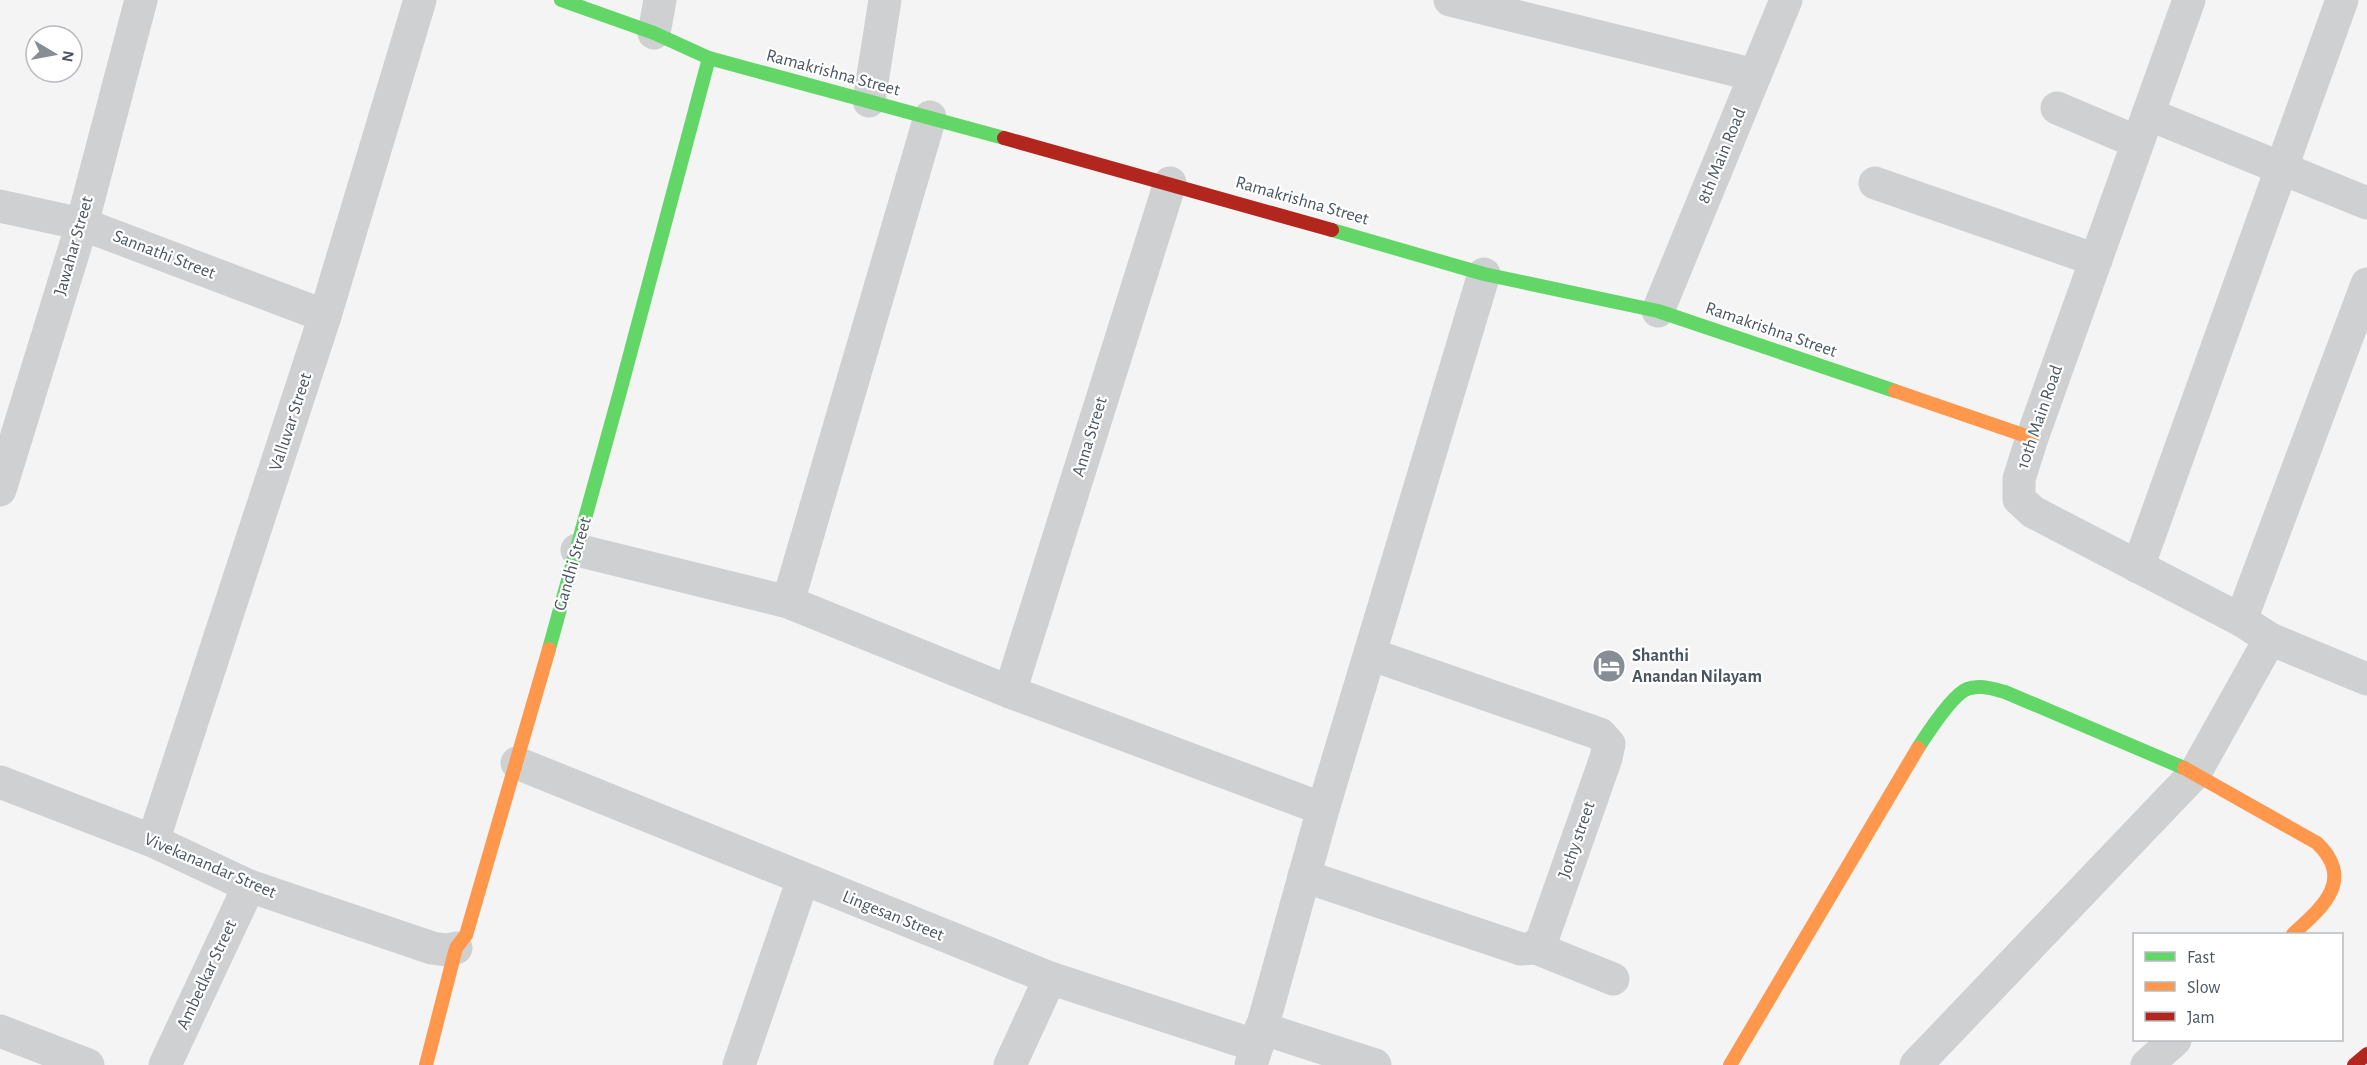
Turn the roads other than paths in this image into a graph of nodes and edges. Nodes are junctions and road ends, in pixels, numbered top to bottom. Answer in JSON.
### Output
{"nodes":[{"id":1,"x":141,"y":0,"type":"edge"},
{"id":2,"x":420,"y":0,"type":"edge"},
{"id":3,"x":561,"y":0,"type":"edge"},
{"id":4,"x":660,"y":0,"type":"edge"},
{"id":5,"x":885,"y":0,"type":"edge"},
{"id":6,"x":1450,"y":0,"type":"edge"},
{"id":7,"x":1786,"y":0,"type":"edge"},
{"id":8,"x":2189,"y":0,"type":"edge"},
{"id":9,"x":2342,"y":0,"type":"edge"},
{"id":10,"x":1547,"y":11,"type":"edge"},
{"id":11,"x":654,"y":33,"type":"junction"},
{"id":12,"x":709,"y":58,"type":"junction"},
{"id":13,"x":1755,"y":75,"type":"junction"},
{"id":14,"x":868,"y":101,"type":"junction"},
{"id":15,"x":2057,"y":108,"type":"dead end"},
{"id":16,"x":930,"y":117,"type":"junction"},
{"id":17,"x":2142,"y":128,"type":"junction"},
{"id":18,"x":2283,"y":169,"type":"junction"},
{"id":19,"x":1170,"y":183,"type":"junction"},
{"id":20,"x":1875,"y":183,"type":"dead end"},
{"id":21,"x":2367,"y":202,"type":"edge"},
{"id":22,"x":0,"y":206,"type":"edge"},
{"id":23,"x":82,"y":224,"type":"junction"},
{"id":24,"x":2096,"y":261,"type":"junction"},
{"id":25,"x":1484,"y":274,"type":"junction"},
{"id":26,"x":2367,"y":284,"type":"edge"},
{"id":27,"x":1658,"y":311,"type":"junction"},
{"id":28,"x":325,"y":316,"type":"junction"},
{"id":29,"x":2032,"y":438,"type":"junction"},
{"id":30,"x":6,"y":450,"type":"edge"},
{"id":31,"x":0,"y":490,"type":"edge"},
{"id":32,"x":577,"y":550,"type":"junction"},
{"id":33,"x":2138,"y":567,"type":"junction"},
{"id":34,"x":788,"y":602,"type":"junction"},
{"id":35,"x":2241,"y":620,"type":"junction"},
{"id":36,"x":2270,"y":639,"type":"junction"},
{"id":37,"x":1370,"y":654,"type":"junction"},
{"id":38,"x":2366,"y":674,"type":"edge"},
{"id":39,"x":1010,"y":692,"type":"junction"},
{"id":40,"x":517,"y":763,"type":"junction"},
{"id":41,"x":2195,"y":773,"type":"junction"},
{"id":42,"x":0,"y":782,"type":"edge"},
{"id":43,"x":1323,"y":809,"type":"junction"},
{"id":44,"x":153,"y":841,"type":"junction"},
{"id":45,"x":1304,"y":876,"type":"junction"},
{"id":46,"x":803,"y":879,"type":"junction"},
{"id":47,"x":249,"y":886,"type":"junction"},
{"id":48,"x":2294,"y":933,"type":"edge"},
{"id":49,"x":456,"y":948,"type":"junction"},
{"id":50,"x":1536,"y":948,"type":"junction"},
{"id":51,"x":1050,"y":978,"type":"junction"},
{"id":52,"x":1613,"y":979,"type":"dead end"},
{"id":53,"x":0,"y":1031,"type":"edge"},
{"id":54,"x":2174,"y":1041,"type":"edge"},
{"id":55,"x":1256,"y":1046,"type":"edge"},
{"id":56,"x":2367,"y":1054,"type":"edge"},
{"id":57,"x":87,"y":1065,"type":"edge"},
{"id":58,"x":165,"y":1065,"type":"edge"},
{"id":59,"x":426,"y":1065,"type":"edge"},
{"id":60,"x":739,"y":1065,"type":"edge"},
{"id":61,"x":1010,"y":1065,"type":"edge"},
{"id":62,"x":1375,"y":1065,"type":"edge"},
{"id":63,"x":1730,"y":1065,"type":"edge"},
{"id":64,"x":1916,"y":1065,"type":"edge"},
{"id":65,"x":2147,"y":1065,"type":"edge"},
{"id":66,"x":2354,"y":1065,"type":"edge"}],
"edges":[{"from":1,"to":23,"type":"street","name":"Jawahar Street"},
{"from":2,"to":28,"type":"street","name":"Valluvar Street"},
{"from":3,"to":11,"type":"street","name":"Ramakrishna Street"},
{"from":4,"to":11,"type":"street"},
{"from":5,"to":14,"type":"street"},
{"from":6,"to":10,"type":"street"},
{"from":7,"to":13,"type":"street","name":"8th Main Road"},
{"from":8,"to":17,"type":"street","name":"10th Main Road"},
{"from":9,"to":18,"type":"street"},
{"from":10,"to":13,"type":"street"},
{"from":11,"to":12,"type":"street","name":"Ramakrishna Street"},
{"from":12,"to":14,"type":"street","name":"Ramakrishna Street"},
{"from":12,"to":32,"type":"street","name":"Gandhi Street"},
{"from":13,"to":27,"type":"street","name":"8th Main Road"},
{"from":14,"to":16,"type":"street","name":"Ramakrishna Street"},
{"from":15,"to":17,"type":"street"},
{"from":16,"to":19,"type":"street","name":"Ramakrishna Street"},
{"from":16,"to":34,"type":"street"},
{"from":17,"to":18,"type":"street"},
{"from":17,"to":24,"type":"street","name":"10th Main Road"},
{"from":18,"to":21,"type":"street"},
{"from":18,"to":33,"type":"street"},
{"from":19,"to":25,"type":"street","name":"Ramakrishna Street"},
{"from":19,"to":39,"type":"street","name":"Anna Street"},
{"from":20,"to":24,"type":"street"},
{"from":22,"to":23,"type":"street","name":"Sannathi Street"},
{"from":23,"to":28,"type":"street","name":"Sannathi Street"},
{"from":23,"to":30,"type":"street","name":"Jawahar Street"},
{"from":24,"to":29,"type":"street","name":"10th Main Road"},
{"from":25,"to":27,"type":"street","name":"Ramakrishna Street"},
{"from":25,"to":37,"type":"street"},
{"from":26,"to":35,"type":"street"},
{"from":27,"to":29,"type":"street","name":"Ramakrishna Street"},
{"from":28,"to":44,"type":"street","name":"Valluvar Street"},
{"from":29,"to":33,"type":"street","name":"10th Main Road"},
{"from":30,"to":31,"type":"street","name":"Jawahar Street"},
{"from":32,"to":34,"type":"street"},
{"from":32,"to":40,"type":"street","name":"Gandhi Street"},
{"from":33,"to":35,"type":"street","name":"10th Main Road"},
{"from":34,"to":39,"type":"street"},
{"from":35,"to":36,"type":"street","name":"10th Main Road"},
{"from":36,"to":38,"type":"street","name":"10th Main Road"},
{"from":36,"to":41,"type":"street"},
{"from":37,"to":43,"type":"street"},
{"from":37,"to":50,"type":"street","name":"Jothy street"},
{"from":39,"to":43,"type":"street"},
{"from":40,"to":46,"type":"street","name":"Lingesan Street"},
{"from":40,"to":49,"type":"street","name":"Gandhi Street"},
{"from":41,"to":48,"type":"street"},
{"from":41,"to":63,"type":"street"},
{"from":41,"to":64,"type":"street"},
{"from":42,"to":44,"type":"street","name":"Vivekanandar Street"},
{"from":43,"to":45,"type":"street"},
{"from":44,"to":47,"type":"street","name":"Vivekanandar Street"},
{"from":45,"to":50,"type":"street"},
{"from":45,"to":55,"type":"street"},
{"from":46,"to":51,"type":"street","name":"Lingesan Street"},
{"from":46,"to":60,"type":"street"},
{"from":47,"to":49,"type":"street","name":"Vivekanandar Street"},
{"from":47,"to":58,"type":"street","name":"Ambedkar Street"},
{"from":49,"to":59,"type":"street","name":"Gandhi Street"},
{"from":50,"to":52,"type":"street"},
{"from":51,"to":55,"type":"street","name":"Lingesan Street"},
{"from":51,"to":61,"type":"street"},
{"from":53,"to":57,"type":"street"},
{"from":54,"to":65,"type":"street"},
{"from":55,"to":62,"type":"street","name":"Lingesan Street"},
{"from":56,"to":66,"type":"street"}]}
